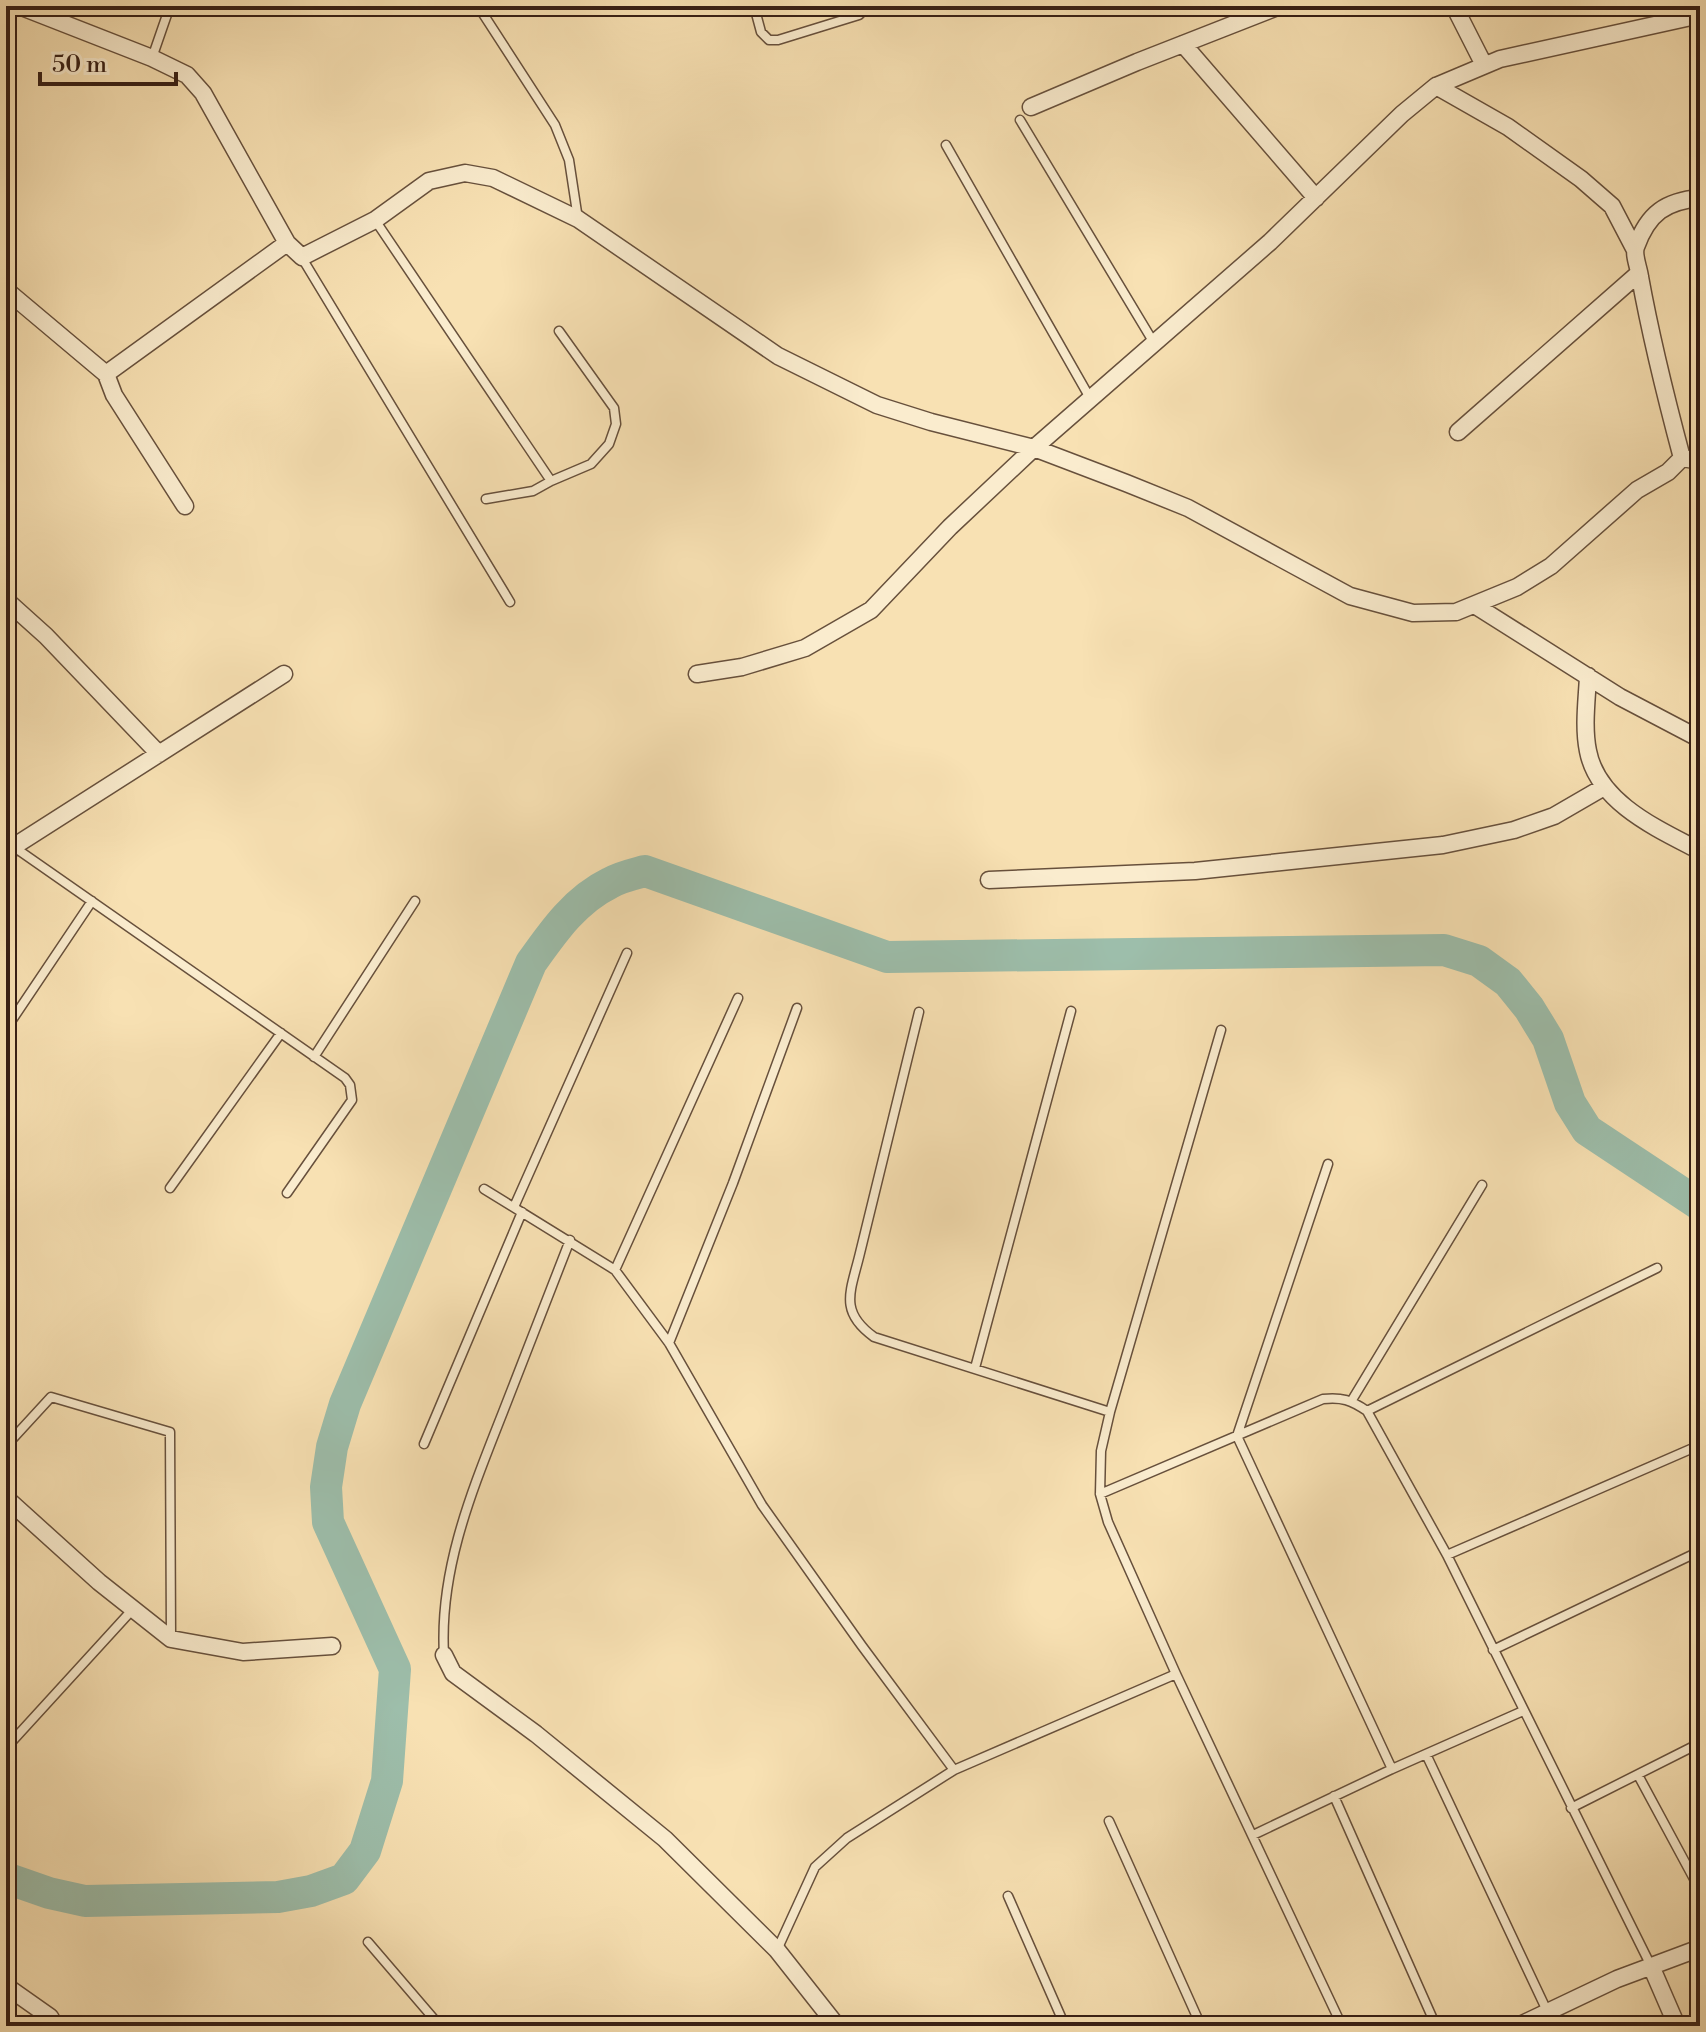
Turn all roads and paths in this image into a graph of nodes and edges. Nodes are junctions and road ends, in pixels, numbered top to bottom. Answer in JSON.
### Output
{"nodes":[{"id":1,"x":19,"y":6,"type":"edge"},
{"id":2,"x":170,"y":6,"type":"edge"},
{"id":3,"x":478,"y":6,"type":"edge"},
{"id":4,"x":754,"y":6,"type":"edge"},
{"id":5,"x":868,"y":6,"type":"edge"},
{"id":6,"x":1280,"y":6,"type":"edge"},
{"id":7,"x":1454,"y":6,"type":"edge"},
{"id":8,"x":1696,"y":13,"type":"edge"},
{"id":9,"x":1183,"y":44,"type":"junction"},
{"id":10,"x":152,"y":58,"type":"junction"},
{"id":11,"x":1484,"y":65,"type":"junction"},
{"id":12,"x":1436,"y":86,"type":"junction"},
{"id":13,"x":1026,"y":113,"type":"joint"},
{"id":14,"x":946,"y":145,"type":"dead end"},
{"id":15,"x":1316,"y":198,"type":"junction"},
{"id":16,"x":1700,"y":198,"type":"edge"},
{"id":17,"x":578,"y":219,"type":"junction"},
{"id":18,"x":375,"y":220,"type":"junction"},
{"id":19,"x":287,"y":243,"type":"junction"},
{"id":20,"x":1635,"y":250,"type":"junction"},
{"id":21,"x":302,"y":257,"type":"junction"},
{"id":22,"x":1639,"y":273,"type":"junction"},
{"id":23,"x":6,"y":290,"type":"edge"},
{"id":24,"x":559,"y":331,"type":"dead end"},
{"id":25,"x":1154,"y":343,"type":"junction"},
{"id":26,"x":106,"y":374,"type":"junction"},
{"id":27,"x":1090,"y":398,"type":"junction"},
{"id":28,"x":1458,"y":432,"type":"dead end"},
{"id":29,"x":1034,"y":448,"type":"junction"},
{"id":30,"x":1682,"y":458,"type":"junction"},
{"id":31,"x":1700,"y":461,"type":"edge"},
{"id":32,"x":551,"y":481,"type":"junction"},
{"id":33,"x":486,"y":499,"type":"dead end"},
{"id":34,"x":185,"y":506,"type":"dead end"},
{"id":35,"x":6,"y":600,"type":"edge"},
{"id":36,"x":510,"y":602,"type":"dead end"},
{"id":37,"x":1476,"y":606,"type":"junction"},
{"id":38,"x":284,"y":674,"type":"dead end"},
{"id":39,"x":697,"y":674,"type":"dead end"},
{"id":40,"x":1588,"y":676,"type":"junction"},
{"id":41,"x":1700,"y":739,"type":"edge"},
{"id":42,"x":159,"y":754,"type":"junction"},
{"id":43,"x":1604,"y":787,"type":"junction"},
{"id":44,"x":10,"y":851,"type":"edge"},
{"id":45,"x":1700,"y":851,"type":"edge"},
{"id":46,"x":989,"y":880,"type":"dead end"},
{"id":47,"x":92,"y":901,"type":"junction"},
{"id":48,"x":415,"y":901,"type":"dead end"},
{"id":49,"x":627,"y":953,"type":"dead end"},
{"id":50,"x":738,"y":998,"type":"dead end"},
{"id":51,"x":797,"y":1008,"type":"dead end"},
{"id":52,"x":1071,"y":1011,"type":"dead end"},
{"id":53,"x":919,"y":1012,"type":"dead end"},
{"id":54,"x":6,"y":1029,"type":"edge"},
{"id":55,"x":1221,"y":1030,"type":"dead end"},
{"id":56,"x":281,"y":1033,"type":"junction"},
{"id":57,"x":314,"y":1057,"type":"junction"},
{"id":58,"x":1328,"y":1164,"type":"dead end"},
{"id":59,"x":1482,"y":1185,"type":"dead end"},
{"id":60,"x":170,"y":1188,"type":"dead end"},
{"id":61,"x":484,"y":1189,"type":"dead end"},
{"id":62,"x":287,"y":1193,"type":"dead end"},
{"id":63,"x":518,"y":1209,"type":"junction"},
{"id":64,"x":570,"y":1240,"type":"junction"},
{"id":65,"x":1657,"y":1268,"type":"dead end"},
{"id":66,"x":615,"y":1270,"type":"junction"},
{"id":67,"x":669,"y":1343,"type":"junction"},
{"id":68,"x":975,"y":1368,"type":"junction"},
{"id":69,"x":1352,"y":1400,"type":"junction"},
{"id":70,"x":1367,"y":1411,"type":"junction"},
{"id":71,"x":1110,"y":1412,"type":"junction"},
{"id":72,"x":1237,"y":1436,"type":"junction"},
{"id":73,"x":424,"y":1444,"type":"dead end"},
{"id":74,"x":1700,"y":1445,"type":"edge"},
{"id":75,"x":6,"y":1446,"type":"edge"},
{"id":76,"x":1100,"y":1494,"type":"junction"},
{"id":77,"x":6,"y":1498,"type":"edge"},
{"id":78,"x":1700,"y":1551,"type":"edge"},
{"id":79,"x":1447,"y":1555,"type":"junction"},
{"id":80,"x":133,"y":1609,"type":"junction"},
{"id":81,"x":171,"y":1639,"type":"junction"},
{"id":82,"x":332,"y":1646,"type":"dead end"},
{"id":83,"x":1493,"y":1650,"type":"junction"},
{"id":84,"x":444,"y":1655,"type":"joint"},
{"id":85,"x":1176,"y":1674,"type":"junction"},
{"id":86,"x":1523,"y":1711,"type":"junction"},
{"id":87,"x":1700,"y":1743,"type":"edge"},
{"id":88,"x":6,"y":1748,"type":"edge"},
{"id":89,"x":1426,"y":1754,"type":"junction"},
{"id":90,"x":1392,"y":1769,"type":"junction"},
{"id":91,"x":954,"y":1770,"type":"junction"},
{"id":92,"x":1638,"y":1775,"type":"junction"},
{"id":93,"x":1334,"y":1796,"type":"junction"},
{"id":94,"x":1571,"y":1808,"type":"junction"},
{"id":95,"x":1109,"y":1821,"type":"dead end"},
{"id":96,"x":1253,"y":1835,"type":"junction"},
{"id":97,"x":1700,"y":1890,"type":"edge"},
{"id":98,"x":1008,"y":1896,"type":"dead end"},
{"id":99,"x":368,"y":1942,"type":"dead end"},
{"id":100,"x":1700,"y":1948,"type":"edge"},
{"id":101,"x":777,"y":1950,"type":"junction"},
{"id":102,"x":1651,"y":1966,"type":"junction"},
{"id":103,"x":6,"y":1986,"type":"edge"},
{"id":104,"x":1548,"y":2014,"type":"junction"},
{"id":105,"x":55,"y":2026,"type":"edge"},
{"id":106,"x":440,"y":2026,"type":"edge"},
{"id":107,"x":837,"y":2026,"type":"edge"},
{"id":108,"x":1065,"y":2026,"type":"edge"},
{"id":109,"x":1201,"y":2026,"type":"edge"},
{"id":110,"x":1342,"y":2026,"type":"edge"},
{"id":111,"x":1436,"y":2026,"type":"edge"},
{"id":112,"x":1518,"y":2026,"type":"edge"},
{"id":113,"x":1677,"y":2026,"type":"edge"}],
"edges":[{"from":1,"to":10,"type":"street"},
{"from":2,"to":10,"type":"lane"},
{"from":3,"to":17,"type":"lane"},
{"from":4,"to":5,"type":"lane"},
{"from":6,"to":9,"type":"street"},
{"from":7,"to":11,"type":"street"},
{"from":8,"to":11,"type":"street"},
{"from":9,"to":13,"type":"street"},
{"from":9,"to":15,"type":"street"},
{"from":10,"to":19,"type":"street"},
{"from":11,"to":12,"type":"street"},
{"from":12,"to":15,"type":"street"},
{"from":12,"to":20,"type":"street"},
{"from":13,"to":25,"type":"lane"},
{"from":14,"to":27,"type":"lane"},
{"from":15,"to":25,"type":"street"},
{"from":16,"to":20,"type":"street"},
{"from":17,"to":18,"type":"street"},
{"from":17,"to":29,"type":"street"},
{"from":18,"to":21,"type":"street"},
{"from":18,"to":32,"type":"lane"},
{"from":19,"to":21,"type":"street"},
{"from":19,"to":26,"type":"street"},
{"from":20,"to":22,"type":"street"},
{"from":21,"to":36,"type":"lane"},
{"from":22,"to":28,"type":"street"},
{"from":22,"to":30,"type":"street"},
{"from":23,"to":26,"type":"street"},
{"from":24,"to":32,"type":"lane"},
{"from":25,"to":27,"type":"street"},
{"from":26,"to":34,"type":"street"},
{"from":27,"to":29,"type":"street"},
{"from":29,"to":37,"type":"street"},
{"from":29,"to":39,"type":"street"},
{"from":30,"to":31,"type":"street"},
{"from":30,"to":37,"type":"street"},
{"from":32,"to":33,"type":"lane"},
{"from":35,"to":42,"type":"street"},
{"from":37,"to":40,"type":"street"},
{"from":38,"to":42,"type":"street"},
{"from":40,"to":41,"type":"street"},
{"from":40,"to":43,"type":"street"},
{"from":42,"to":44,"type":"street"},
{"from":43,"to":45,"type":"street"},
{"from":43,"to":46,"type":"street"},
{"from":44,"to":47,"type":"lane"},
{"from":47,"to":54,"type":"lane"},
{"from":47,"to":56,"type":"lane"},
{"from":48,"to":57,"type":"lane"},
{"from":49,"to":63,"type":"lane"},
{"from":50,"to":66,"type":"lane"},
{"from":51,"to":67,"type":"lane"},
{"from":52,"to":68,"type":"lane"},
{"from":53,"to":68,"type":"lane"},
{"from":55,"to":71,"type":"lane"},
{"from":56,"to":57,"type":"lane"},
{"from":56,"to":60,"type":"lane"},
{"from":57,"to":62,"type":"lane"},
{"from":58,"to":72,"type":"lane"},
{"from":59,"to":69,"type":"lane"},
{"from":61,"to":63,"type":"lane"},
{"from":63,"to":64,"type":"lane"},
{"from":63,"to":73,"type":"lane"},
{"from":64,"to":66,"type":"lane"},
{"from":64,"to":84,"type":"lane"},
{"from":65,"to":70,"type":"lane"},
{"from":66,"to":67,"type":"lane"},
{"from":67,"to":91,"type":"lane"},
{"from":68,"to":71,"type":"lane"},
{"from":69,"to":70,"type":"lane"},
{"from":69,"to":72,"type":"lane"},
{"from":70,"to":79,"type":"lane"},
{"from":71,"to":76,"type":"lane"},
{"from":72,"to":76,"type":"lane"},
{"from":72,"to":90,"type":"lane"},
{"from":74,"to":79,"type":"lane"},
{"from":75,"to":81,"type":"lane"},
{"from":76,"to":85,"type":"lane"},
{"from":77,"to":80,"type":"street"},
{"from":78,"to":83,"type":"lane"},
{"from":79,"to":83,"type":"lane"},
{"from":80,"to":81,"type":"street"},
{"from":80,"to":88,"type":"lane"},
{"from":81,"to":82,"type":"street"},
{"from":83,"to":86,"type":"lane"},
{"from":84,"to":101,"type":"street"},
{"from":85,"to":91,"type":"lane"},
{"from":85,"to":96,"type":"lane"},
{"from":86,"to":89,"type":"lane"},
{"from":86,"to":94,"type":"lane"},
{"from":87,"to":92,"type":"lane"},
{"from":89,"to":90,"type":"lane"},
{"from":89,"to":104,"type":"lane"},
{"from":90,"to":93,"type":"lane"},
{"from":91,"to":101,"type":"lane"},
{"from":92,"to":94,"type":"lane"},
{"from":92,"to":97,"type":"lane"},
{"from":93,"to":96,"type":"lane"},
{"from":93,"to":111,"type":"lane"},
{"from":94,"to":102,"type":"lane"},
{"from":95,"to":109,"type":"lane"},
{"from":96,"to":110,"type":"lane"},
{"from":98,"to":108,"type":"lane"},
{"from":99,"to":106,"type":"lane"},
{"from":100,"to":102,"type":"street"},
{"from":101,"to":107,"type":"street"},
{"from":102,"to":104,"type":"street"},
{"from":102,"to":113,"type":"street"},
{"from":103,"to":105,"type":"street"},
{"from":104,"to":112,"type":"street"}]}
